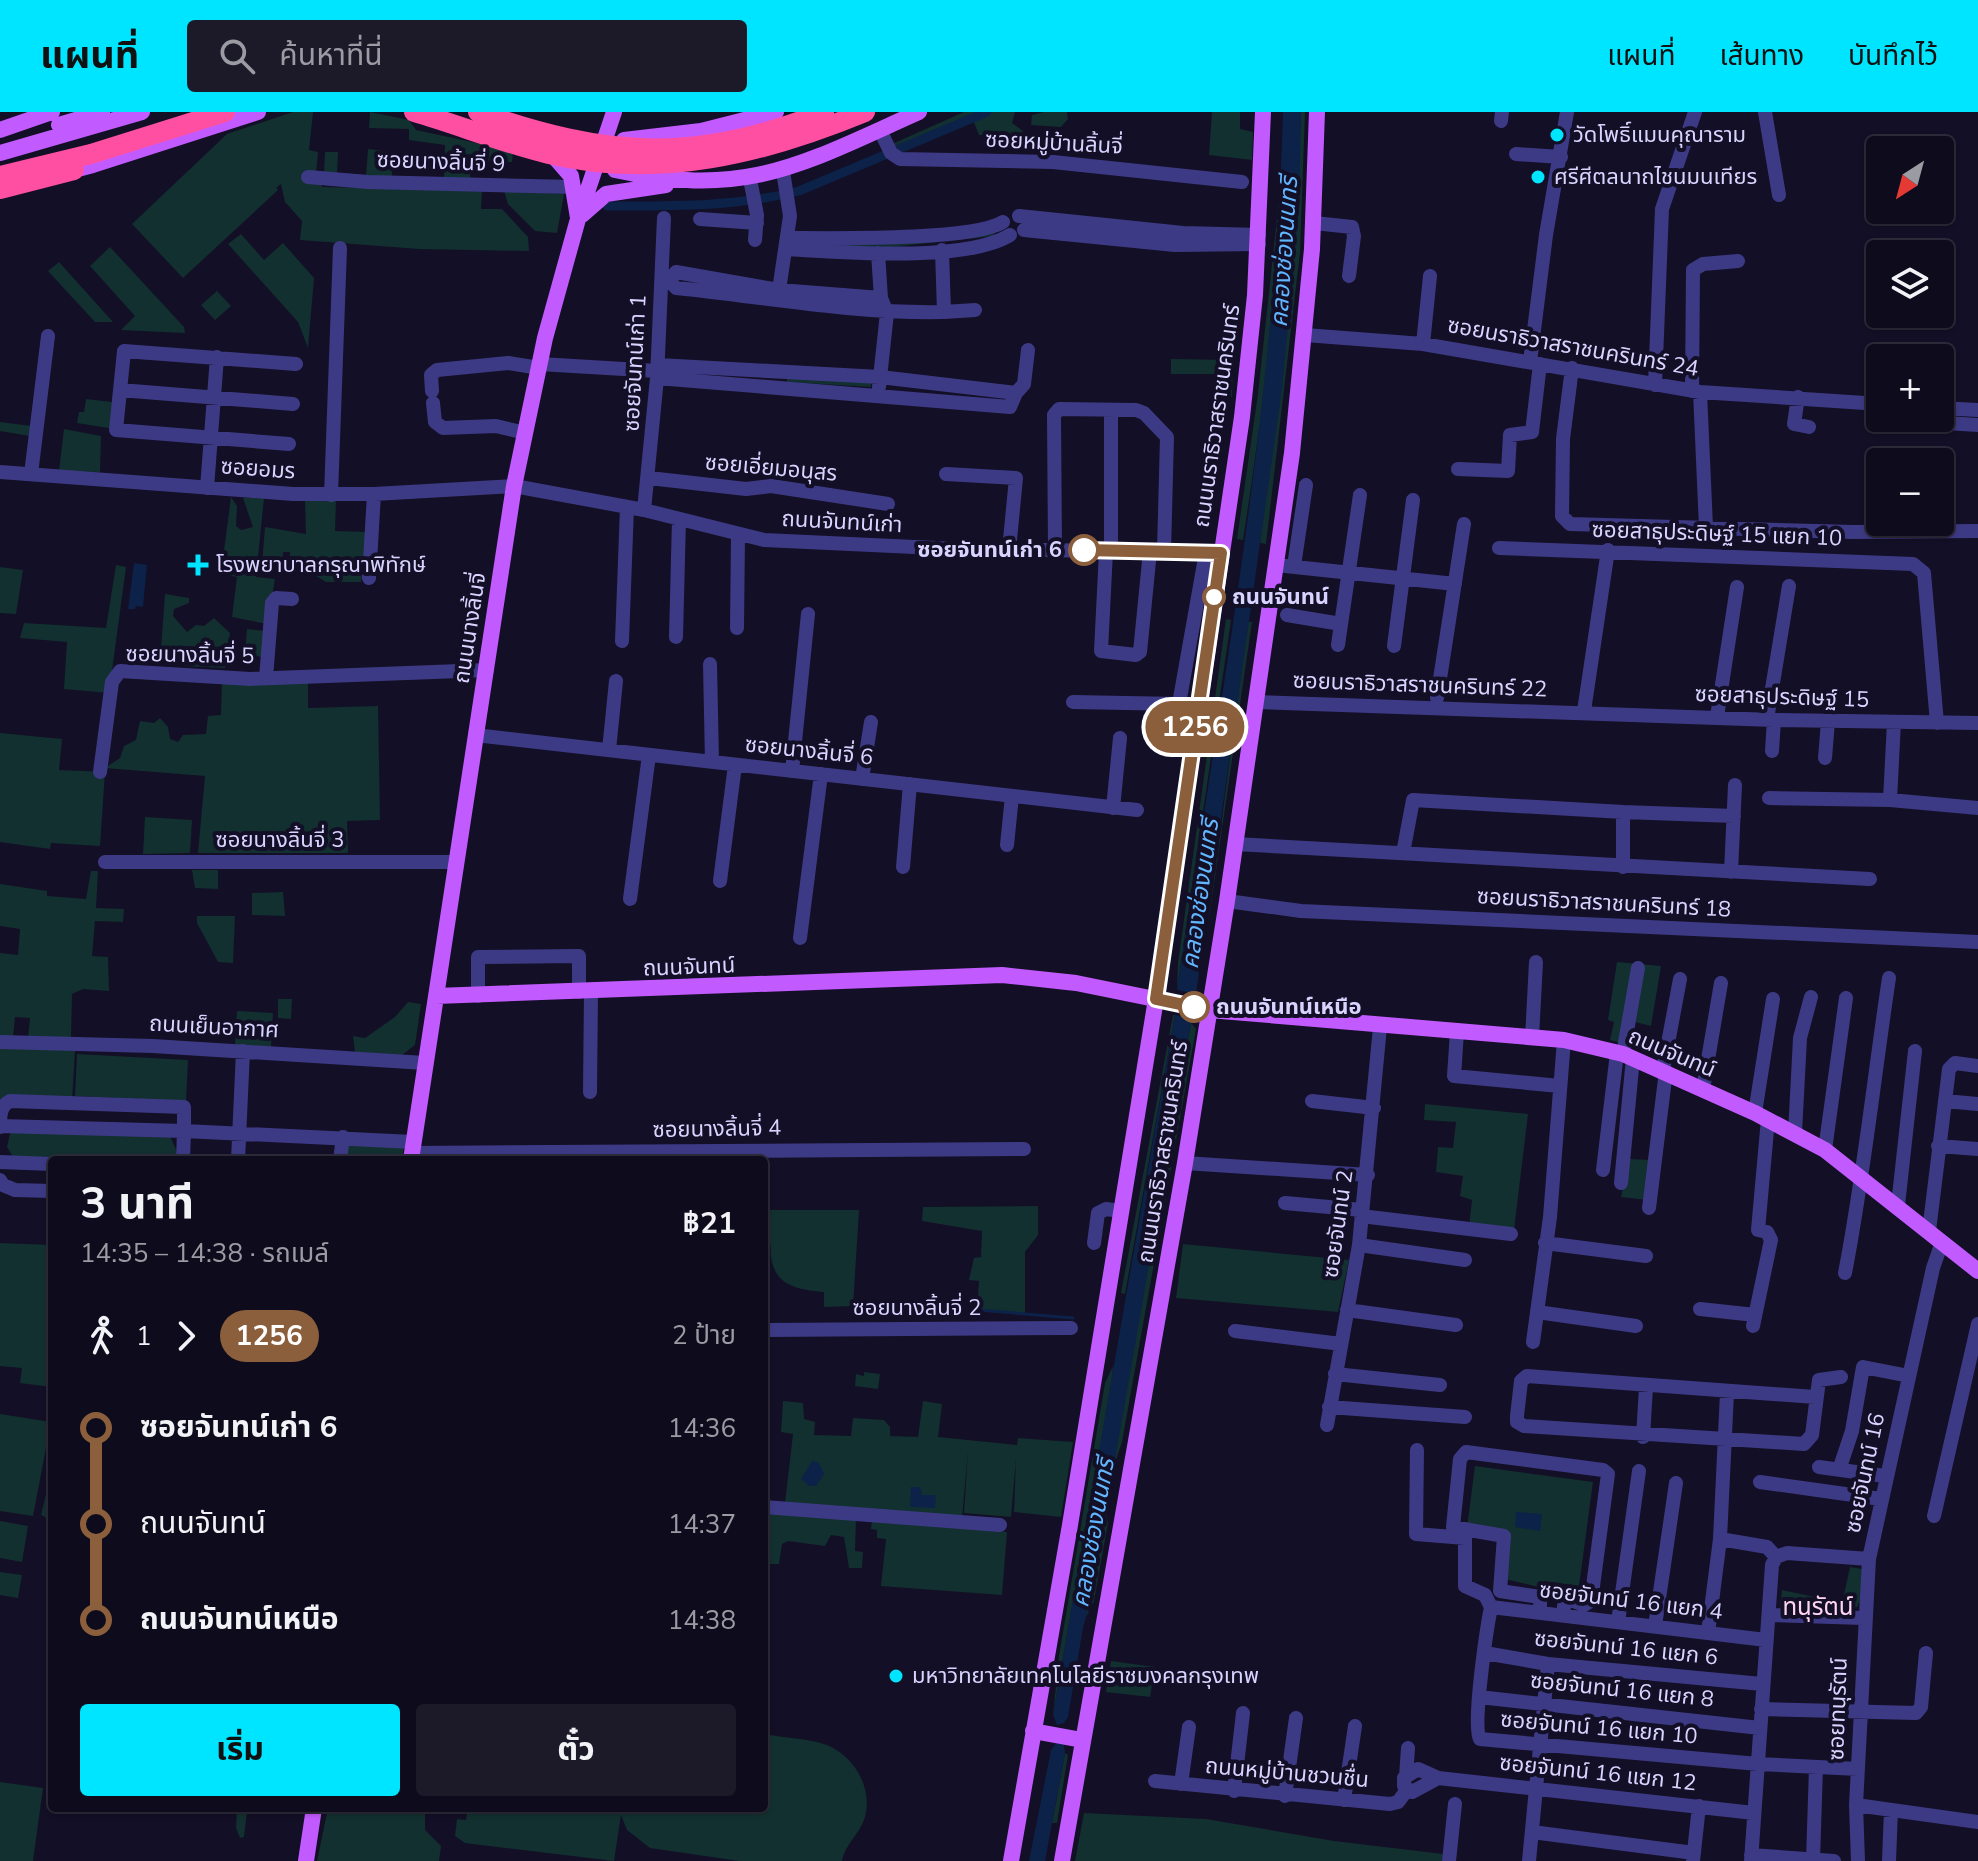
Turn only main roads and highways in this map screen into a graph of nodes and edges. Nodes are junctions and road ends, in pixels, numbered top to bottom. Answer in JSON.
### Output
{"nodes":[{"id":1,"x":52,"y":112,"type":"edge"},
{"id":2,"x":102,"y":112,"type":"edge"},
{"id":3,"x":142,"y":112,"type":"edge"},
{"id":4,"x":197,"y":112,"type":"edge"},
{"id":5,"x":225,"y":112,"type":"edge"},
{"id":6,"x":258,"y":112,"type":"edge"},
{"id":7,"x":414,"y":112,"type":"edge"},
{"id":8,"x":434,"y":112,"type":"edge"},
{"id":9,"x":478,"y":112,"type":"edge"},
{"id":10,"x":617,"y":112,"type":"edge"},
{"id":11,"x":776,"y":112,"type":"edge"},
{"id":12,"x":824,"y":112,"type":"edge"},
{"id":13,"x":865,"y":112,"type":"edge"},
{"id":14,"x":873,"y":112,"type":"edge"},
{"id":15,"x":919,"y":112,"type":"edge"},
{"id":16,"x":1263,"y":112,"type":"edge"},
{"id":17,"x":1317,"y":112,"type":"edge"},
{"id":18,"x":76,"y":126,"type":"junction"},
{"id":19,"x":0,"y":130,"type":"edge"},
{"id":20,"x":880,"y":130,"type":"junction"},
{"id":21,"x":136,"y":133,"type":"junction"},
{"id":22,"x":637,"y":139,"type":"junction"},
{"id":23,"x":0,"y":142,"type":"edge"},
{"id":24,"x":168,"y":142,"type":"junction"},
{"id":25,"x":604,"y":143,"type":"junction"},
{"id":26,"x":550,"y":152,"type":"junction"},
{"id":27,"x":0,"y":153,"type":"edge"},
{"id":28,"x":31,"y":161,"type":"junction"},
{"id":29,"x":596,"y":166,"type":"junction"},
{"id":30,"x":0,"y":167,"type":"edge"},
{"id":31,"x":74,"y":170,"type":"junction"},
{"id":32,"x":0,"y":176,"type":"edge"},
{"id":33,"x":682,"y":182,"type":"junction"},
{"id":34,"x":0,"y":189,"type":"edge"},
{"id":35,"x":578,"y":219,"type":"junction"},
{"id":36,"x":436,"y":996,"type":"junction"},
{"id":37,"x":1162,"y":1000,"type":"junction"},
{"id":38,"x":1204,"y":1009,"type":"junction"},
{"id":39,"x":412,"y":1152,"type":"edge"},
{"id":40,"x":1978,"y":1271,"type":"edge"},
{"id":41,"x":1049,"y":1734,"type":"junction"},
{"id":42,"x":1082,"y":1740,"type":"junction"},
{"id":43,"x":313,"y":1812,"type":"edge"},
{"id":44,"x":306,"y":1861,"type":"edge"},
{"id":45,"x":1011,"y":1861,"type":"edge"},
{"id":46,"x":1062,"y":1861,"type":"edge"}],
"edges":[{"from":1,"to":19,"type":"main road"},
{"from":2,"to":18,"type":"main road"},
{"from":3,"to":18,"type":"main road"},
{"from":4,"to":21,"type":"main road"},
{"from":5,"to":32,"type":"highway","bridge":true},
{"from":6,"to":24,"type":"main road"},
{"from":7,"to":13,"type":"highway","bridge":true},
{"from":8,"to":26,"type":"main road"},
{"from":9,"to":12,"type":"highway","bridge":true},
{"from":10,"to":22,"type":"main road"},
{"from":10,"to":25,"type":"main road","name":"ถนนนางลิ้นจี่"},
{"from":11,"to":22,"type":"main road"},
{"from":14,"to":20,"type":"main road"},
{"from":15,"to":20,"type":"main road"},
{"from":16,"to":37,"type":"main road","name":"ถนนนราธิวาสราชนครินทร์"},
{"from":17,"to":38,"type":"main road","name":"ถนนนราธิวาสราชนครินทร์"},
{"from":18,"to":23,"type":"main road"},
{"from":18,"to":27,"type":"main road"},
{"from":20,"to":33,"type":"main road"},
{"from":21,"to":24,"type":"main road"},
{"from":21,"to":28,"type":"main road"},
{"from":22,"to":25,"type":"main road"},
{"from":24,"to":31,"type":"main road"},
{"from":25,"to":29,"type":"main road","name":"ถนนนางลิ้นจี่"},
{"from":26,"to":29,"type":"main road"},
{"from":26,"to":35,"type":"main road"},
{"from":28,"to":30,"type":"main road"},
{"from":28,"to":31,"type":"main road"},
{"from":29,"to":33,"type":"main road"},
{"from":29,"to":35,"type":"main road","name":"ถนนนางลิ้นจี่"},
{"from":31,"to":34,"type":"highway"},
{"from":33,"to":35,"type":"main road"},
{"from":35,"to":36,"type":"main road","name":"ถนนนางลิ้นจี่"},
{"from":36,"to":37,"type":"main road","name":"ถนนจันทน์"},
{"from":36,"to":39,"type":"main road","name":"ถนนนางลิ้นจี่"},
{"from":37,"to":38,"type":"main road","name":"ถนนจันทน์"},
{"from":37,"to":41,"type":"main road","name":"ถนนนราธิวาสราชนครินทร์"},
{"from":38,"to":40,"type":"main road","name":"ถนนจันทน์"},
{"from":38,"to":42,"type":"main road","name":"ถนนนราธิวาสราชนครินทร์"},
{"from":41,"to":42,"type":"main road"},
{"from":41,"to":45,"type":"main road","name":"ถนนนราธิวาสราชนครินทร์"},
{"from":42,"to":46,"type":"main road","name":"ถนนนราธิวาสราชนครินทร์"},
{"from":43,"to":44,"type":"main road"}]}
